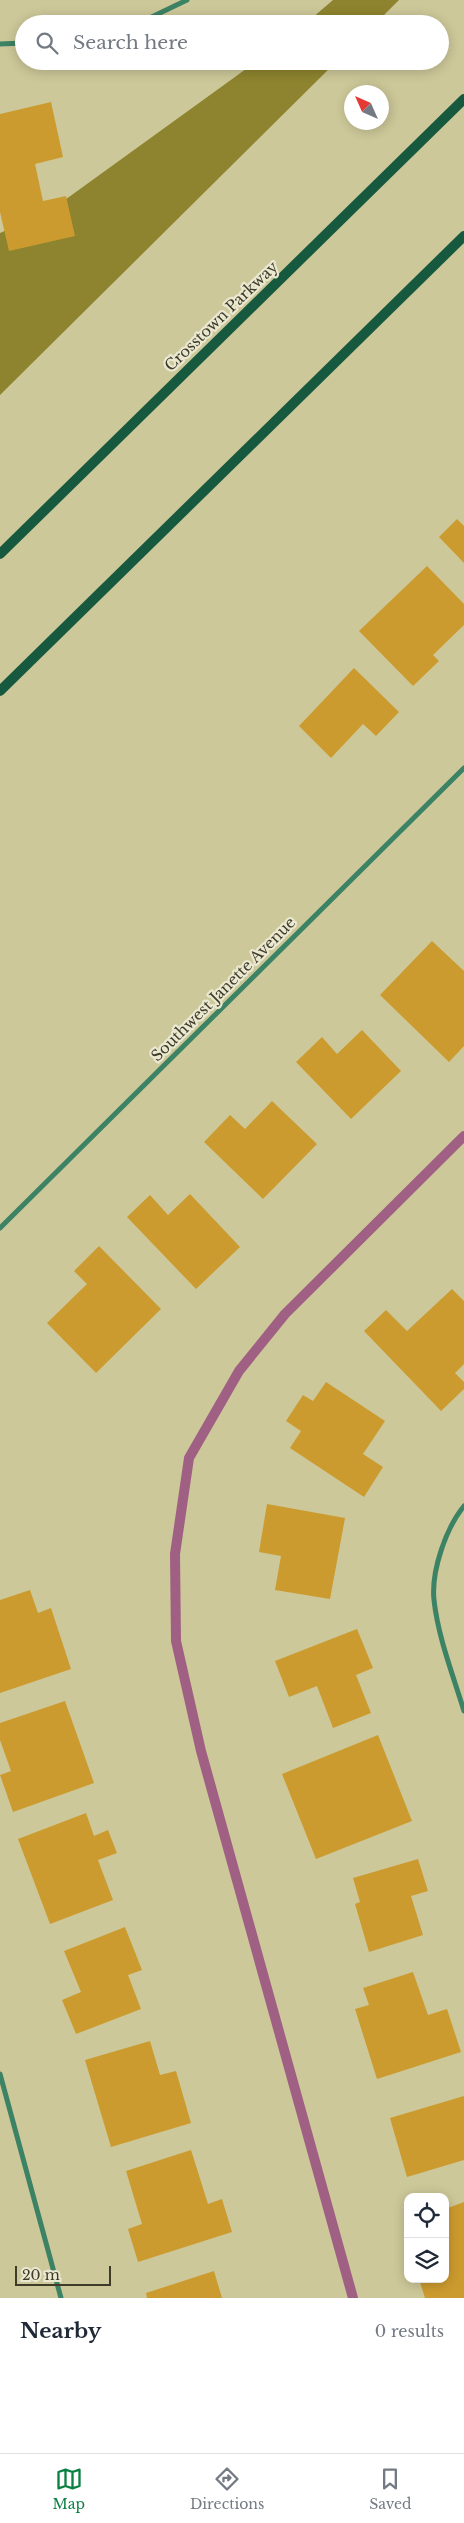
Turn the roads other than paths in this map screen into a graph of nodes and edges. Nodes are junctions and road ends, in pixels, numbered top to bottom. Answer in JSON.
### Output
{"nodes":[{"id":1,"x":188,"y":0,"type":"edge"},
{"id":2,"x":156,"y":15,"type":"edge"},
{"id":3,"x":15,"y":43,"type":"edge"},
{"id":4,"x":0,"y":44,"type":"edge"},
{"id":5,"x":464,"y":99,"type":"edge"},
{"id":6,"x":464,"y":236,"type":"edge"},
{"id":7,"x":0,"y":554,"type":"edge"},
{"id":8,"x":0,"y":691,"type":"edge"},
{"id":9,"x":464,"y":768,"type":"edge"},
{"id":10,"x":0,"y":1228,"type":"edge"},
{"id":11,"x":464,"y":1506,"type":"edge"},
{"id":12,"x":464,"y":1711,"type":"edge"},
{"id":13,"x":0,"y":2074,"type":"edge"},
{"id":14,"x":61,"y":2298,"type":"edge"}],
"edges":[{"from":1,"to":2,"type":"street"},
{"from":3,"to":4,"type":"street"},
{"from":5,"to":7,"type":"main road","name":"Crosstown Parkway"},
{"from":6,"to":8,"type":"main road"},
{"from":9,"to":10,"type":"street","name":"Southwest Janette Avenue"},
{"from":11,"to":12,"type":"street"},
{"from":13,"to":14,"type":"street"}]}
